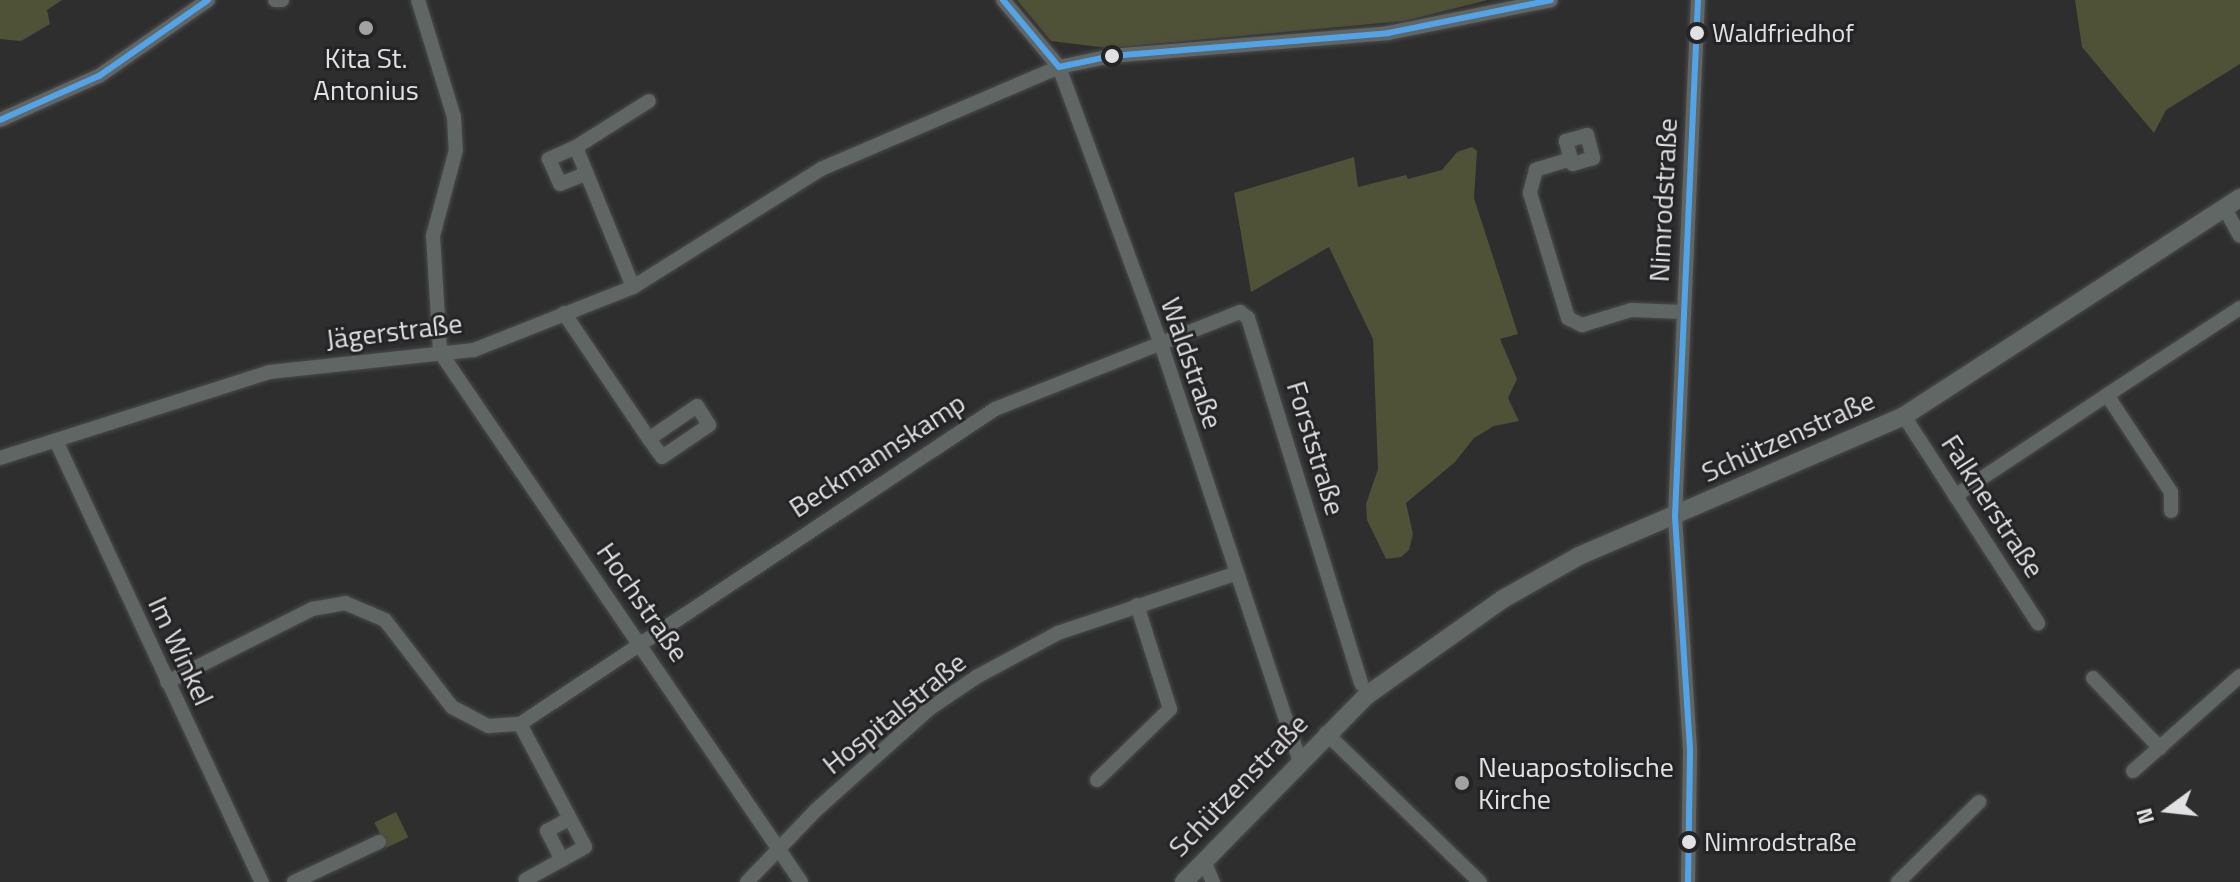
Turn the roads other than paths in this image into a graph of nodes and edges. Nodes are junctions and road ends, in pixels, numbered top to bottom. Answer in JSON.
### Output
{"nodes":[{"id":1,"x":208,"y":0,"type":"edge"},
{"id":2,"x":275,"y":0,"type":"edge"},
{"id":3,"x":282,"y":0,"type":"edge"},
{"id":4,"x":418,"y":0,"type":"edge"},
{"id":5,"x":1003,"y":0,"type":"edge"},
{"id":6,"x":1551,"y":0,"type":"edge"},
{"id":7,"x":1698,"y":0,"type":"edge"},
{"id":8,"x":1059,"y":67,"type":"junction"},
{"id":9,"x":649,"y":101,"type":"dead end"},
{"id":10,"x":0,"y":120,"type":"edge"},
{"id":11,"x":576,"y":147,"type":"junction"},
{"id":12,"x":1571,"y":159,"type":"dead end"},
{"id":13,"x":585,"y":174,"type":"junction"},
{"id":14,"x":2232,"y":203,"type":"edge"},
{"id":15,"x":2240,"y":236,"type":"edge"},
{"id":16,"x":633,"y":287,"type":"junction"},
{"id":17,"x":2240,"y":308,"type":"edge"},
{"id":18,"x":1684,"y":312,"type":"junction"},
{"id":19,"x":564,"y":313,"type":"junction"},
{"id":20,"x":1161,"y":344,"type":"junction"},
{"id":21,"x":440,"y":352,"type":"junction"},
{"id":22,"x":2107,"y":395,"type":"junction"},
{"id":23,"x":1904,"y":416,"type":"junction"},
{"id":24,"x":649,"y":439,"type":"dead end"},
{"id":25,"x":56,"y":441,"type":"junction"},
{"id":26,"x":0,"y":458,"type":"edge"},
{"id":27,"x":1955,"y":496,"type":"junction"},
{"id":28,"x":2171,"y":511,"type":"dead end"},
{"id":29,"x":1675,"y":516,"type":"junction"},
{"id":30,"x":1234,"y":574,"type":"junction"},
{"id":31,"x":1137,"y":605,"type":"junction"},
{"id":32,"x":2038,"y":623,"type":"dead end"},
{"id":33,"x":642,"y":646,"type":"junction"},
{"id":34,"x":2240,"y":676,"type":"edge"},
{"id":35,"x":2093,"y":678,"type":"dead end"},
{"id":36,"x":167,"y":682,"type":"junction"},
{"id":37,"x":1361,"y":684,"type":"dead end"},
{"id":38,"x":520,"y":724,"type":"junction"},
{"id":39,"x":1326,"y":733,"type":"junction"},
{"id":40,"x":2160,"y":748,"type":"junction"},
{"id":41,"x":1299,"y":760,"type":"junction"},
{"id":42,"x":2133,"y":771,"type":"dead end"},
{"id":43,"x":1097,"y":780,"type":"dead end"},
{"id":44,"x":1979,"y":802,"type":"dead end"},
{"id":45,"x":567,"y":820,"type":"junction"},
{"id":46,"x":379,"y":842,"type":"dead end"},
{"id":47,"x":781,"y":851,"type":"junction"},
{"id":48,"x":562,"y":860,"type":"junction"},
{"id":49,"x":1204,"y":861,"type":"junction"},
{"id":50,"x":525,"y":880,"type":"dead end"},
{"id":51,"x":262,"y":882,"type":"edge"},
{"id":52,"x":294,"y":882,"type":"edge"},
{"id":53,"x":747,"y":882,"type":"edge"},
{"id":54,"x":801,"y":882,"type":"edge"},
{"id":55,"x":1184,"y":882,"type":"edge"},
{"id":56,"x":1213,"y":882,"type":"edge"},
{"id":57,"x":1480,"y":882,"type":"edge"},
{"id":58,"x":1688,"y":882,"type":"edge"},
{"id":59,"x":1898,"y":882,"type":"edge"}],
"edges":[{"from":1,"to":10,"type":"street"},
{"from":2,"to":3,"type":"street"},
{"from":4,"to":21,"type":"street"},
{"from":5,"to":8,"type":"street","name":"Waldstraße"},
{"from":6,"to":8,"type":"street","name":"Jägerstraße"},
{"from":7,"to":18,"type":"street","name":"Nimrodstraße"},
{"from":8,"to":16,"type":"street","name":"Jägerstraße"},
{"from":8,"to":20,"type":"street","name":"Waldstraße"},
{"from":9,"to":11,"type":"street"},
{"from":11,"to":13,"type":"street"},
{"from":11,"to":13,"type":"street"},
{"from":12,"to":18,"type":"street"},
{"from":13,"to":16,"type":"street"},
{"from":14,"to":15,"type":"street"},
{"from":14,"to":23,"type":"main road","name":"Schützenstraße"},
{"from":16,"to":19,"type":"street","name":"Jägerstraße"},
{"from":17,"to":22,"type":"street"},
{"from":18,"to":29,"type":"street","name":"Nimrodstraße"},
{"from":19,"to":21,"type":"street","name":"Jägerstraße"},
{"from":19,"to":24,"type":"street"},
{"from":20,"to":30,"type":"street","name":"Waldstraße"},
{"from":20,"to":33,"type":"street","name":"Beckmannskamp"},
{"from":20,"to":37,"type":"street","name":"Forststraße"},
{"from":21,"to":25,"type":"street","name":"Jägerstraße"},
{"from":21,"to":33,"type":"street","name":"Hochstraße"},
{"from":22,"to":27,"type":"street"},
{"from":22,"to":28,"type":"street"},
{"from":23,"to":27,"type":"street","name":"Falknerstraße"},
{"from":23,"to":29,"type":"main road","name":"Schützenstraße"},
{"from":25,"to":26,"type":"street","name":"Jägerstraße"},
{"from":25,"to":36,"type":"street","name":"Im Winkel"},
{"from":27,"to":32,"type":"street","name":"Falknerstraße"},
{"from":29,"to":39,"type":"main road","name":"Schützenstraße"},
{"from":29,"to":58,"type":"street","name":"Nimrodstraße"},
{"from":30,"to":31,"type":"street","name":"Hospitalstraße"},
{"from":30,"to":41,"type":"street","name":"Waldstraße"},
{"from":31,"to":43,"type":"street"},
{"from":31,"to":47,"type":"street","name":"Hospitalstraße"},
{"from":33,"to":38,"type":"street","name":"Beckmannskamp"},
{"from":33,"to":47,"type":"street","name":"Hochstraße"},
{"from":34,"to":40,"type":"street"},
{"from":35,"to":40,"type":"street"},
{"from":36,"to":38,"type":"street"},
{"from":36,"to":51,"type":"street","name":"Im Winkel"},
{"from":38,"to":45,"type":"street"},
{"from":39,"to":41,"type":"main road","name":"Schützenstraße"},
{"from":39,"to":57,"type":"street"},
{"from":40,"to":42,"type":"street"},
{"from":41,"to":49,"type":"main road","name":"Schützenstraße"},
{"from":44,"to":59,"type":"street"},
{"from":45,"to":48,"type":"street"},
{"from":45,"to":48,"type":"street"},
{"from":46,"to":52,"type":"street"},
{"from":47,"to":53,"type":"street","name":"Hospitalstraße"},
{"from":47,"to":54,"type":"street","name":"Hochstraße"},
{"from":48,"to":50,"type":"street"},
{"from":49,"to":55,"type":"main road","name":"Schützenstraße"},
{"from":49,"to":56,"type":"street"}]}
